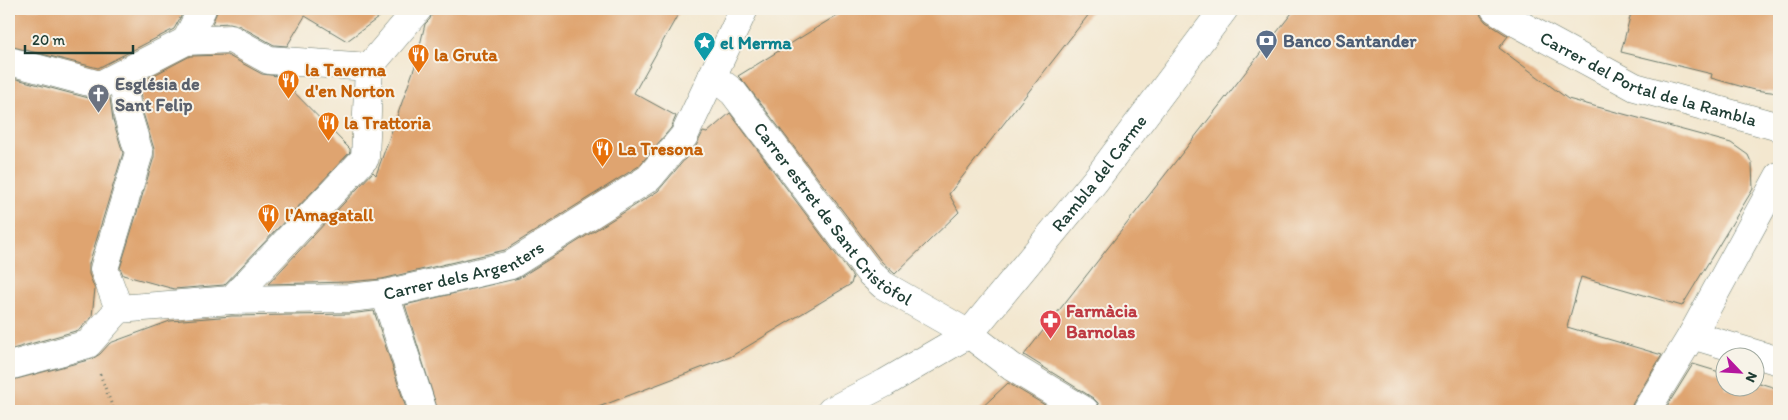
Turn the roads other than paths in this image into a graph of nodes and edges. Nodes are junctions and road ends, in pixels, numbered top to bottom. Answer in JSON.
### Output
{"nodes":[{"id":1,"x":202,"y":9,"type":"edge"},
{"id":2,"x":418,"y":9,"type":"edge"},
{"id":3,"x":744,"y":9,"type":"edge"},
{"id":4,"x":1224,"y":9,"type":"edge"},
{"id":5,"x":1495,"y":9,"type":"edge"},
{"id":6,"x":186,"y":41,"type":"junction"},
{"id":7,"x":9,"y":61,"type":"edge"},
{"id":8,"x":369,"y":68,"type":"junction"},
{"id":9,"x":716,"y":68,"type":"junction"},
{"id":10,"x":122,"y":74,"type":"junction"},
{"id":11,"x":1779,"y":127,"type":"edge"},
{"id":12,"x":1779,"y":176,"type":"edge"},
{"id":13,"x":385,"y":294,"type":"junction"},
{"id":14,"x":231,"y":300,"type":"junction"},
{"id":15,"x":119,"y":309,"type":"junction"},
{"id":16,"x":970,"y":334,"type":"junction"},
{"id":17,"x":1692,"y":335,"type":"junction"},
{"id":18,"x":1779,"y":361,"type":"edge"},
{"id":19,"x":9,"y":366,"type":"edge"},
{"id":20,"x":423,"y":411,"type":"edge"},
{"id":21,"x":831,"y":411,"type":"edge"},
{"id":22,"x":1085,"y":411,"type":"edge"},
{"id":23,"x":1646,"y":411,"type":"edge"}],
"edges":[{"from":1,"to":6,"type":"street"},
{"from":2,"to":8,"type":"street"},
{"from":3,"to":9,"type":"street","name":"Carrer dels Argenters"},
{"from":4,"to":16,"type":"street","name":"Rambla del Carme"},
{"from":5,"to":11,"type":"street","name":"Carrer del Portal de la Rambla"},
{"from":6,"to":8,"type":"street"},
{"from":6,"to":10,"type":"street"},
{"from":7,"to":10,"type":"street"},
{"from":8,"to":14,"type":"street"},
{"from":9,"to":13,"type":"street","name":"Carrer dels Argenters"},
{"from":9,"to":16,"type":"street","name":"Carrer estret de Sant Cristòfol"},
{"from":10,"to":15,"type":"street"},
{"from":12,"to":17,"type":"street"},
{"from":13,"to":14,"type":"street","name":"Carrer dels Argenters"},
{"from":13,"to":20,"type":"street"},
{"from":14,"to":15,"type":"street","name":"Carrer dels Argenters"},
{"from":15,"to":19,"type":"street"},
{"from":16,"to":21,"type":"street"},
{"from":16,"to":22,"type":"street","name":"Carrer estret de Sant Cristòfol"},
{"from":17,"to":18,"type":"street"},
{"from":17,"to":23,"type":"street"}]}
